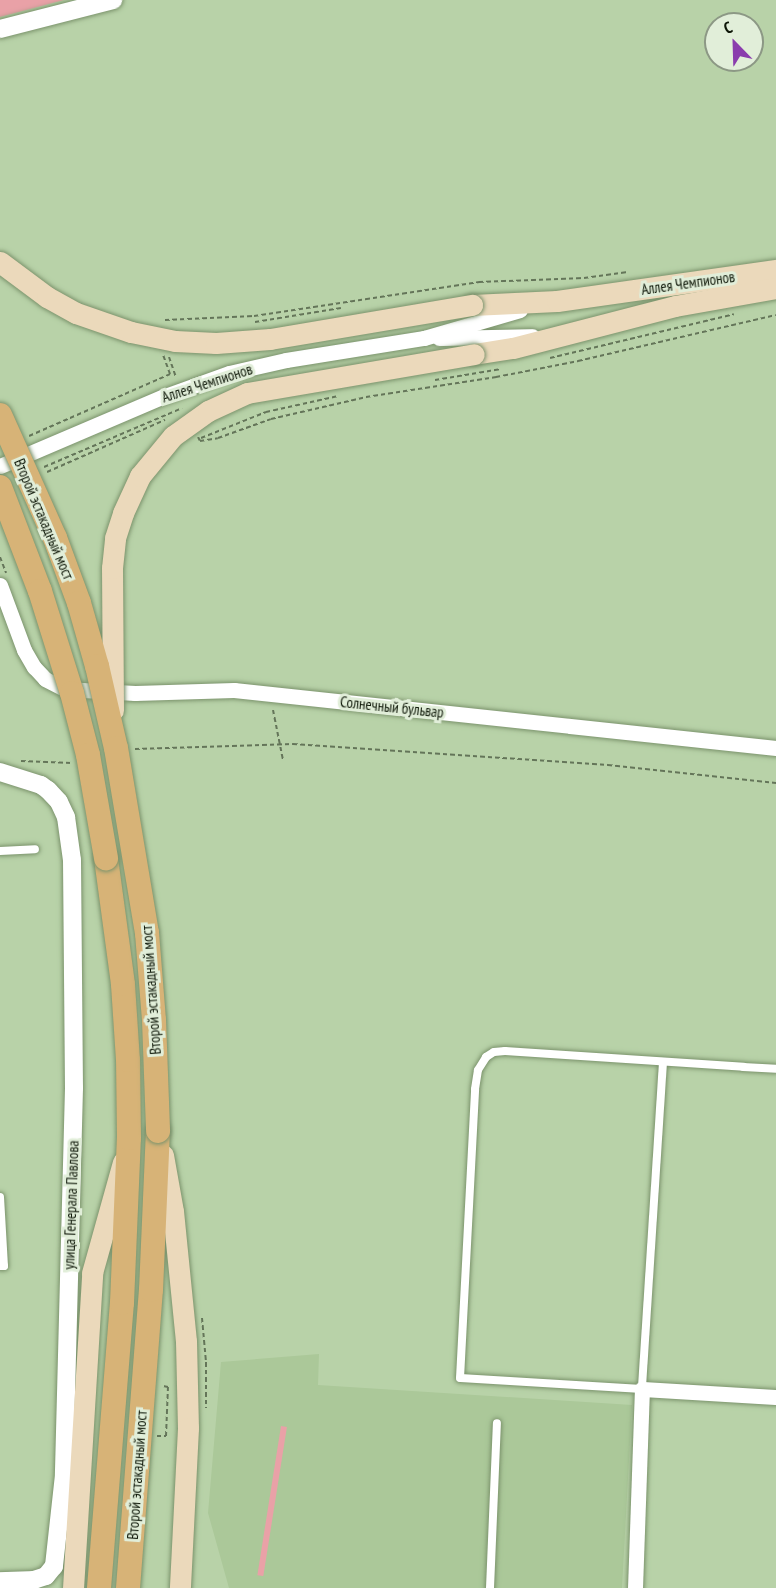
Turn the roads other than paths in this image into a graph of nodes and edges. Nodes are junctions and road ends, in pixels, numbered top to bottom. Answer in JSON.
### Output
{"nodes":[{"id":1,"x":113,"y":0,"type":"edge"},
{"id":2,"x":0,"y":29,"type":"edge"},
{"id":3,"x":0,"y":262,"type":"edge"},
{"id":4,"x":776,"y":270,"type":"edge"},
{"id":5,"x":776,"y":288,"type":"edge"},
{"id":6,"x":557,"y":300,"type":"junction"},
{"id":7,"x":560,"y":336,"type":"junction"},
{"id":8,"x":424,"y":338,"type":"junction"},
{"id":9,"x":0,"y":415,"type":"edge"},
{"id":10,"x":0,"y":466,"type":"edge"},
{"id":11,"x":0,"y":487,"type":"edge"},
{"id":12,"x":0,"y":585,"type":"edge"},
{"id":13,"x":118,"y":741,"type":"junction"},
{"id":14,"x":776,"y":748,"type":"edge"},
{"id":15,"x":0,"y":772,"type":"edge"},
{"id":16,"x":35,"y":849,"type":"dead end"},
{"id":17,"x":0,"y":851,"type":"edge"},
{"id":18,"x":663,"y":1062,"type":"junction"},
{"id":19,"x":776,"y":1069,"type":"edge"},
{"id":20,"x":158,"y":1131,"type":"junction"},
{"id":21,"x":129,"y":1138,"type":"junction"},
{"id":22,"x":0,"y":1197,"type":"edge"},
{"id":23,"x":0,"y":1266,"type":"edge"},
{"id":24,"x":642,"y":1389,"type":"junction"},
{"id":25,"x":776,"y":1397,"type":"edge"},
{"id":26,"x":497,"y":1423,"type":"dead end"},
{"id":27,"x":0,"y":1581,"type":"edge"},
{"id":28,"x":73,"y":1588,"type":"edge"},
{"id":29,"x":99,"y":1588,"type":"edge"},
{"id":30,"x":128,"y":1588,"type":"edge"},
{"id":31,"x":180,"y":1588,"type":"edge"},
{"id":32,"x":490,"y":1588,"type":"edge"},
{"id":33,"x":635,"y":1588,"type":"edge"}],
"edges":[{"from":1,"to":2,"type":"street"},
{"from":3,"to":6,"type":"main road","bridge":true},
{"from":4,"to":6,"type":"main road","name":"Аллея Чемпионов"},
{"from":5,"to":7,"type":"main road","name":"Аллея Чемпионов"},
{"from":6,"to":8,"type":"street","name":"Аллея Чемпионов"},
{"from":7,"to":8,"type":"street","name":"Аллея Чемпионов"},
{"from":7,"to":13,"type":"main road","bridge":true},
{"from":8,"to":10,"type":"street","name":"Аллея Чемпионов"},
{"from":9,"to":13,"type":"main road","name":"Второй эстакадный мост","bridge":true},
{"from":11,"to":21,"type":"main road","name":"Второй эстакадный мост","bridge":true},
{"from":12,"to":14,"type":"street","name":"Солнечный бульвар"},
{"from":13,"to":20,"type":"main road","name":"Второй эстакадный мост","bridge":true},
{"from":15,"to":27,"type":"street","name":"улица Генерала Павлова"},
{"from":16,"to":17,"type":"lane"},
{"from":18,"to":19,"type":"lane"},
{"from":18,"to":24,"type":"lane"},
{"from":18,"to":24,"type":"lane"},
{"from":20,"to":30,"type":"main road","name":"Второй эстакадный мост"},
{"from":20,"to":31,"type":"main road"},
{"from":21,"to":28,"type":"main road"},
{"from":21,"to":29,"type":"main road","name":"Второй эстакадный мост"},
{"from":22,"to":23,"type":"lane"},
{"from":24,"to":25,"type":"street"},
{"from":24,"to":33,"type":"street"},
{"from":26,"to":32,"type":"lane"}]}
